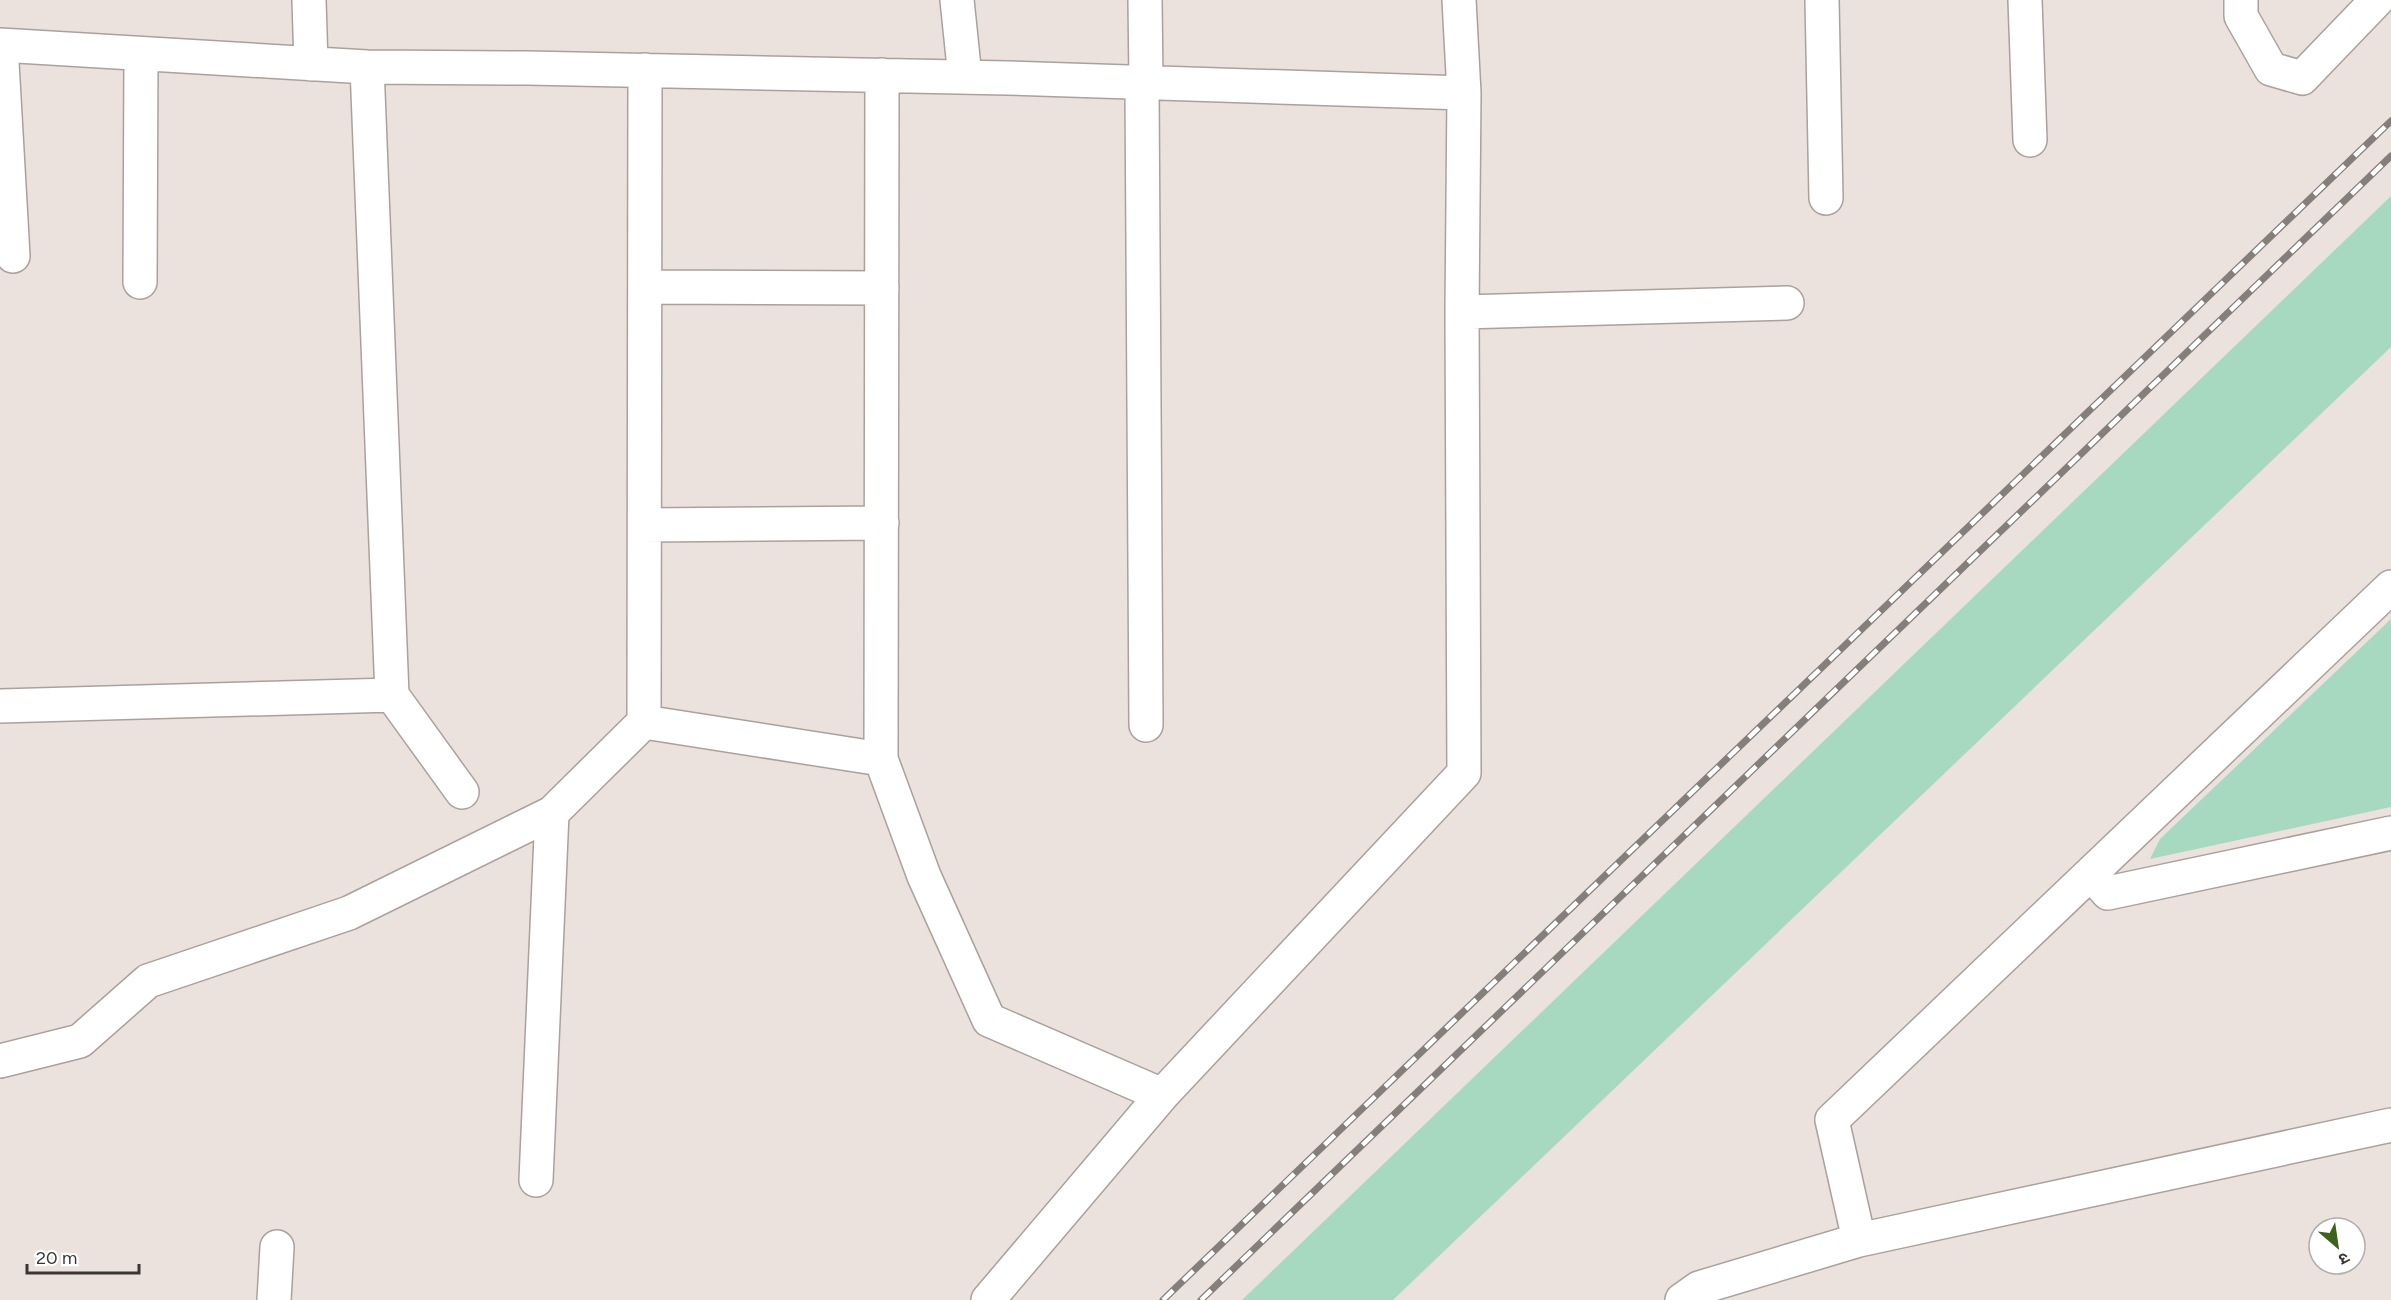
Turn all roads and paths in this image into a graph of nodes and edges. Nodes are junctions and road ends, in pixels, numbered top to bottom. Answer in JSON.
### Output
{"nodes":[{"id":1,"x":309,"y":0,"type":"edge"},
{"id":2,"x":957,"y":0,"type":"edge"},
{"id":3,"x":1145,"y":0,"type":"edge"},
{"id":4,"x":1460,"y":0,"type":"edge"},
{"id":5,"x":1822,"y":0,"type":"edge"},
{"id":6,"x":2025,"y":0,"type":"edge"},
{"id":7,"x":2241,"y":0,"type":"edge"},
{"id":8,"x":2377,"y":0,"type":"edge"},
{"id":9,"x":0,"y":45,"type":"edge"},
{"id":10,"x":141,"y":54,"type":"junction"},
{"id":11,"x":311,"y":64,"type":"junction"},
{"id":12,"x":367,"y":67,"type":"junction"},
{"id":13,"x":645,"y":70,"type":"junction"},
{"id":14,"x":882,"y":75,"type":"junction"},
{"id":15,"x":965,"y":77,"type":"junction"},
{"id":16,"x":1146,"y":82,"type":"junction"},
{"id":17,"x":1464,"y":93,"type":"junction"},
{"id":18,"x":2030,"y":140,"type":"dead end"},
{"id":19,"x":1826,"y":198,"type":"dead end"},
{"id":20,"x":13,"y":256,"type":"dead end"},
{"id":21,"x":140,"y":282,"type":"dead end"},
{"id":22,"x":645,"y":287,"type":"junction"},
{"id":23,"x":882,"y":288,"type":"junction"},
{"id":24,"x":1787,"y":303,"type":"dead end"},
{"id":25,"x":1462,"y":312,"type":"junction"},
{"id":26,"x":882,"y":523,"type":"junction"},
{"id":27,"x":645,"y":525,"type":"junction"},
{"id":28,"x":2391,"y":587,"type":"edge"},
{"id":29,"x":392,"y":695,"type":"junction"},
{"id":30,"x":0,"y":706,"type":"edge"},
{"id":31,"x":644,"y":722,"type":"junction"},
{"id":32,"x":1146,"y":725,"type":"dead end"},
{"id":33,"x":881,"y":759,"type":"junction"},
{"id":34,"x":462,"y":792,"type":"dead end"},
{"id":35,"x":552,"y":813,"type":"junction"},
{"id":36,"x":2391,"y":833,"type":"edge"},
{"id":37,"x":2091,"y":874,"type":"junction"},
{"id":38,"x":0,"y":1061,"type":"edge"},
{"id":39,"x":1162,"y":1095,"type":"junction"},
{"id":40,"x":2391,"y":1125,"type":"edge"},
{"id":41,"x":536,"y":1180,"type":"dead end"},
{"id":42,"x":1859,"y":1240,"type":"junction"},
{"id":43,"x":277,"y":1247,"type":"dead end"},
{"id":44,"x":1694,"y":1296,"type":"edge"},
{"id":45,"x":274,"y":1300,"type":"edge"},
{"id":46,"x":988,"y":1300,"type":"edge"}],
"edges":[{"from":1,"to":11,"type":"street"},
{"from":2,"to":15,"type":"street"},
{"from":3,"to":16,"type":"street"},
{"from":4,"to":17,"type":"street"},
{"from":5,"to":19,"type":"street"},
{"from":6,"to":18,"type":"street"},
{"from":7,"to":8,"type":"street"},
{"from":9,"to":10,"type":"street"},
{"from":9,"to":20,"type":"street"},
{"from":10,"to":11,"type":"street"},
{"from":10,"to":21,"type":"street"},
{"from":11,"to":12,"type":"street"},
{"from":12,"to":13,"type":"street"},
{"from":12,"to":29,"type":"street"},
{"from":13,"to":14,"type":"street"},
{"from":13,"to":22,"type":"street"},
{"from":14,"to":15,"type":"street"},
{"from":14,"to":23,"type":"street"},
{"from":15,"to":16,"type":"street"},
{"from":16,"to":17,"type":"street"},
{"from":16,"to":32,"type":"street"},
{"from":17,"to":25,"type":"street"},
{"from":22,"to":23,"type":"street"},
{"from":22,"to":27,"type":"street"},
{"from":23,"to":26,"type":"street"},
{"from":24,"to":25,"type":"street"},
{"from":25,"to":39,"type":"street"},
{"from":26,"to":27,"type":"street"},
{"from":26,"to":33,"type":"street"},
{"from":27,"to":31,"type":"street"},
{"from":28,"to":37,"type":"street"},
{"from":29,"to":30,"type":"street"},
{"from":29,"to":34,"type":"street"},
{"from":31,"to":33,"type":"street"},
{"from":31,"to":35,"type":"street"},
{"from":33,"to":39,"type":"street"},
{"from":35,"to":38,"type":"street"},
{"from":35,"to":41,"type":"street"},
{"from":36,"to":37,"type":"street"},
{"from":37,"to":42,"type":"street"},
{"from":39,"to":46,"type":"street"},
{"from":40,"to":42,"type":"street"},
{"from":42,"to":44,"type":"street"},
{"from":43,"to":45,"type":"street"}]}
